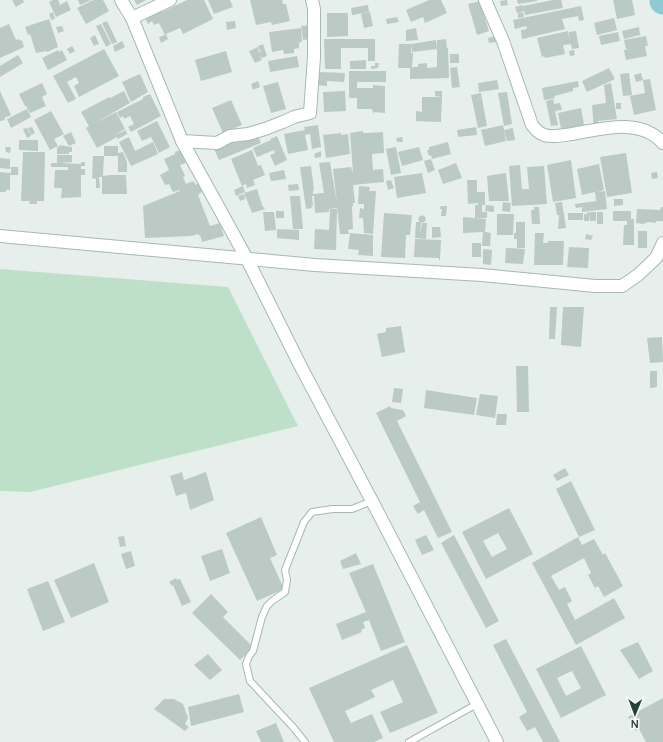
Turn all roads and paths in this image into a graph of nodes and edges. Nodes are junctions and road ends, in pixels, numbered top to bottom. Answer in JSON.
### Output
{"nodes":[{"id":1,"x":121,"y":0,"type":"edge"},
{"id":2,"x":170,"y":0,"type":"edge"},
{"id":3,"x":312,"y":0,"type":"edge"},
{"id":4,"x":485,"y":0,"type":"edge"},
{"id":5,"x":132,"y":18,"type":"junction"},
{"id":6,"x":182,"y":141,"type":"junction"},
{"id":7,"x":663,"y":143,"type":"edge"},
{"id":8,"x":0,"y":236,"type":"edge"},
{"id":9,"x":663,"y":242,"type":"edge"},
{"id":10,"x":247,"y":259,"type":"junction"},
{"id":11,"x":372,"y":501,"type":"junction"},
{"id":12,"x":477,"y":704,"type":"junction"},
{"id":13,"x":305,"y":742,"type":"edge"},
{"id":14,"x":409,"y":742,"type":"edge"},
{"id":15,"x":497,"y":742,"type":"edge"}],
"edges":[{"from":1,"to":5,"type":"street"},
{"from":2,"to":5,"type":"street"},
{"from":3,"to":6,"type":"street"},
{"from":4,"to":7,"type":"street"},
{"from":5,"to":6,"type":"street"},
{"from":6,"to":10,"type":"street"},
{"from":8,"to":10,"type":"street"},
{"from":9,"to":10,"type":"street"},
{"from":10,"to":11,"type":"street"},
{"from":11,"to":12,"type":"street"},
{"from":11,"to":13,"type":"lane"},
{"from":12,"to":14,"type":"lane"},
{"from":12,"to":15,"type":"street"}]}
